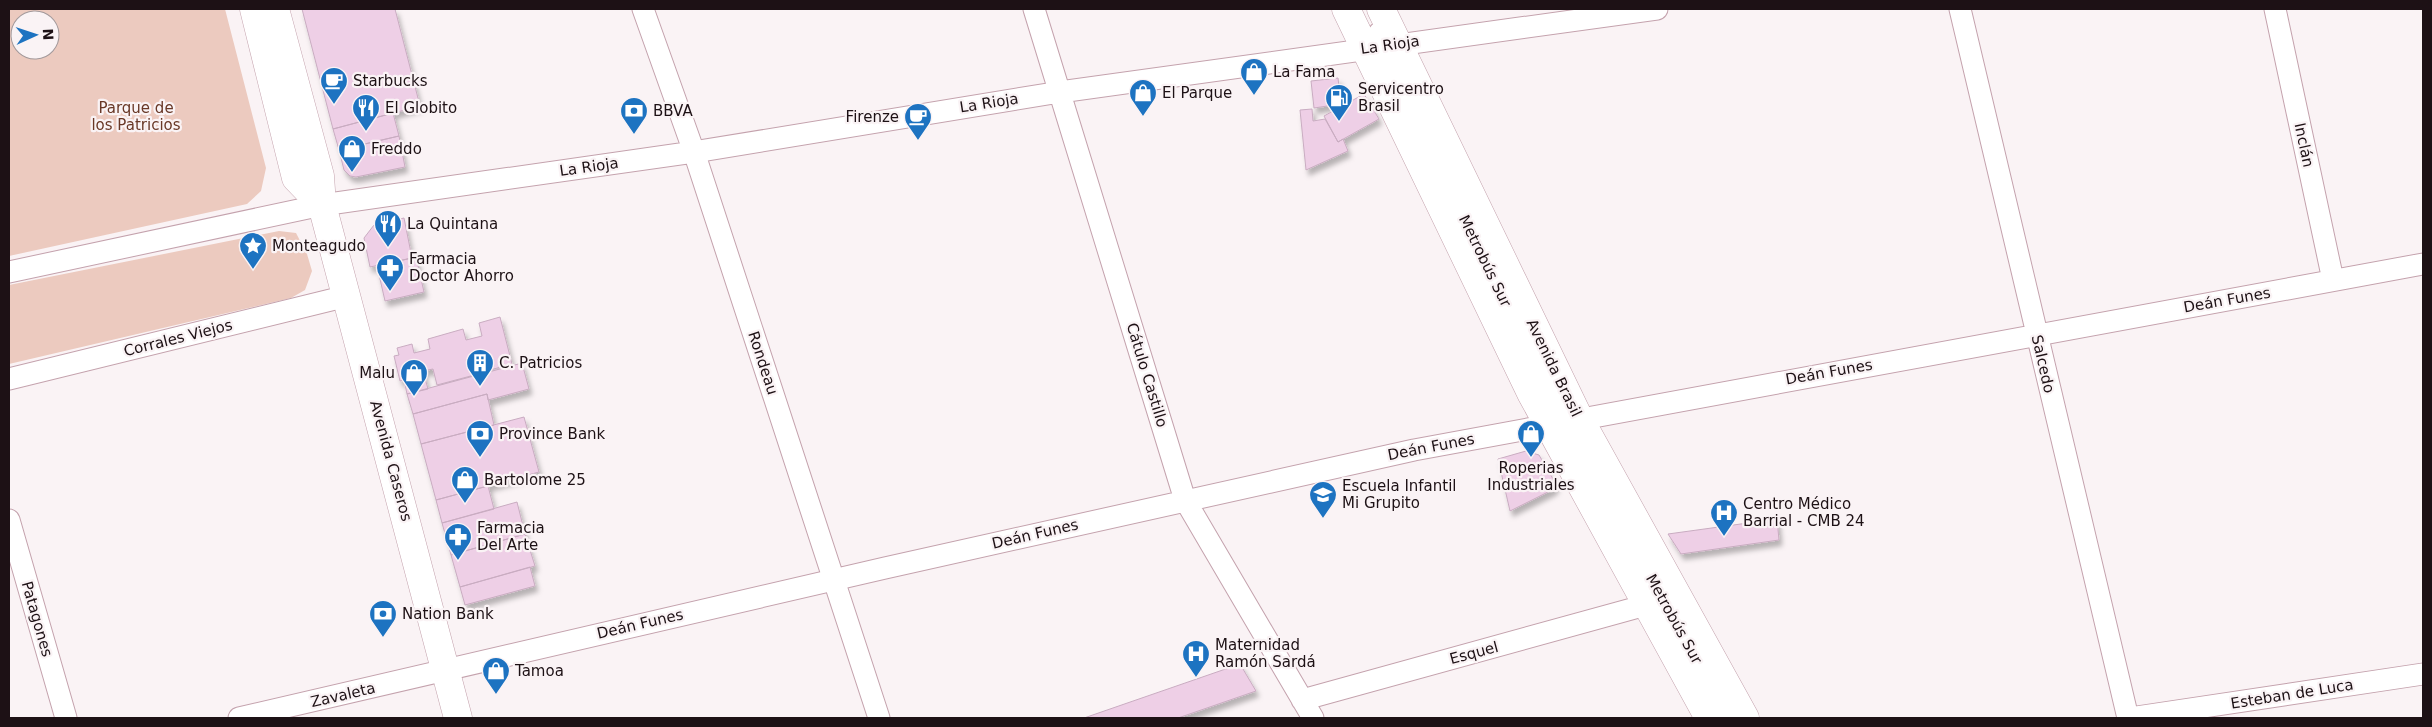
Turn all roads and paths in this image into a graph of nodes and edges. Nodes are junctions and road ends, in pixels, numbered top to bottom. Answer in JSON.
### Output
{"nodes":[{"id":1,"x":254,"y":9,"type":"edge"},
{"id":2,"x":275,"y":9,"type":"edge"},
{"id":3,"x":643,"y":9,"type":"edge"},
{"id":4,"x":1034,"y":9,"type":"edge"},
{"id":5,"x":1346,"y":9,"type":"edge"},
{"id":6,"x":1369,"y":9,"type":"edge"},
{"id":7,"x":1381,"y":9,"type":"edge"},
{"id":8,"x":1657,"y":9,"type":"edge"},
{"id":9,"x":1960,"y":9,"type":"edge"},
{"id":10,"x":2275,"y":9,"type":"edge"},
{"id":11,"x":1381,"y":46,"type":"junction"},
{"id":12,"x":1060,"y":92,"type":"junction"},
{"id":13,"x":694,"y":152,"type":"junction"},
{"id":14,"x":322,"y":205,"type":"junction"},
{"id":15,"x":2423,"y":264,"type":"edge"},
{"id":16,"x":9,"y":272,"type":"edge"},
{"id":17,"x":2333,"y":280,"type":"junction"},
{"id":18,"x":347,"y":296,"type":"junction"},
{"id":19,"x":2036,"y":334,"type":"junction"},
{"id":20,"x":9,"y":379,"type":"edge"},
{"id":21,"x":1564,"y":421,"type":"junction"},
{"id":22,"x":1185,"y":500,"type":"junction"},
{"id":23,"x":9,"y":520,"type":"edge"},
{"id":24,"x":834,"y":580,"type":"junction"},
{"id":25,"x":1646,"y":605,"type":"junction"},
{"id":26,"x":447,"y":671,"type":"junction"},
{"id":27,"x":2423,"y":674,"type":"edge"},
{"id":28,"x":1302,"y":700,"type":"junction"},
{"id":29,"x":66,"y":718,"type":"edge"},
{"id":30,"x":239,"y":718,"type":"edge"},
{"id":31,"x":458,"y":718,"type":"edge"},
{"id":32,"x":878,"y":718,"type":"edge"},
{"id":33,"x":1313,"y":718,"type":"edge"},
{"id":34,"x":1709,"y":718,"type":"edge"},
{"id":35,"x":1728,"y":718,"type":"edge"},
{"id":36,"x":1745,"y":718,"type":"edge"},
{"id":37,"x":2129,"y":718,"type":"edge"}],
"edges":[{"from":1,"to":14,"type":"main road","name":"Avenida Caseros"},
{"from":2,"to":14,"type":"main road","name":"Avenida Caseros"},
{"from":3,"to":13,"type":"street","name":"Rondeau"},
{"from":4,"to":12,"type":"street","name":"Cátulo Castillo"},
{"from":5,"to":11,"type":"main road","name":"Avenida Brasil"},
{"from":6,"to":11,"type":"street"},
{"from":7,"to":11,"type":"main road","name":"Avenida Brasil"},
{"from":8,"to":11,"type":"street","name":"La Rioja"},
{"from":9,"to":19,"type":"street","name":"Salcedo"},
{"from":10,"to":17,"type":"street","name":"Inclán"},
{"from":11,"to":12,"type":"street","name":"La Rioja"},
{"from":11,"to":21,"type":"main road","name":"Avenida Brasil"},
{"from":12,"to":13,"type":"street","name":"La Rioja"},
{"from":12,"to":22,"type":"street","name":"Cátulo Castillo"},
{"from":13,"to":14,"type":"street","name":"La Rioja"},
{"from":13,"to":24,"type":"street","name":"Rondeau"},
{"from":14,"to":16,"type":"street"},
{"from":14,"to":18,"type":"main road","name":"Avenida Caseros"},
{"from":15,"to":17,"type":"street","name":"Deán Funes"},
{"from":17,"to":19,"type":"street","name":"Deán Funes"},
{"from":18,"to":20,"type":"street","name":"Corrales Viejos"},
{"from":18,"to":26,"type":"main road","name":"Avenida Caseros"},
{"from":19,"to":21,"type":"street","name":"Deán Funes"},
{"from":19,"to":37,"type":"street","name":"Salcedo"},
{"from":21,"to":22,"type":"street","name":"Deán Funes"},
{"from":21,"to":25,"type":"main road","name":"Avenida Brasil"},
{"from":21,"to":35,"type":"street","name":"Metrobús Sur"},
{"from":21,"to":36,"type":"main road","name":"Avenida Brasil"},
{"from":22,"to":24,"type":"street","name":"Deán Funes"},
{"from":22,"to":28,"type":"street","name":"Cátulo Castillo"},
{"from":23,"to":29,"type":"street","name":"Patagones"},
{"from":24,"to":26,"type":"street","name":"Deán Funes"},
{"from":24,"to":32,"type":"street","name":"Rondeau"},
{"from":25,"to":28,"type":"street","name":"Esquel"},
{"from":25,"to":34,"type":"main road","name":"Avenida Brasil"},
{"from":26,"to":30,"type":"street","name":"Zavaleta"},
{"from":26,"to":31,"type":"main road","name":"Avenida Caseros"},
{"from":27,"to":37,"type":"street","name":"Esteban de Luca"},
{"from":28,"to":33,"type":"street","name":"Cátulo Castillo"}]}
